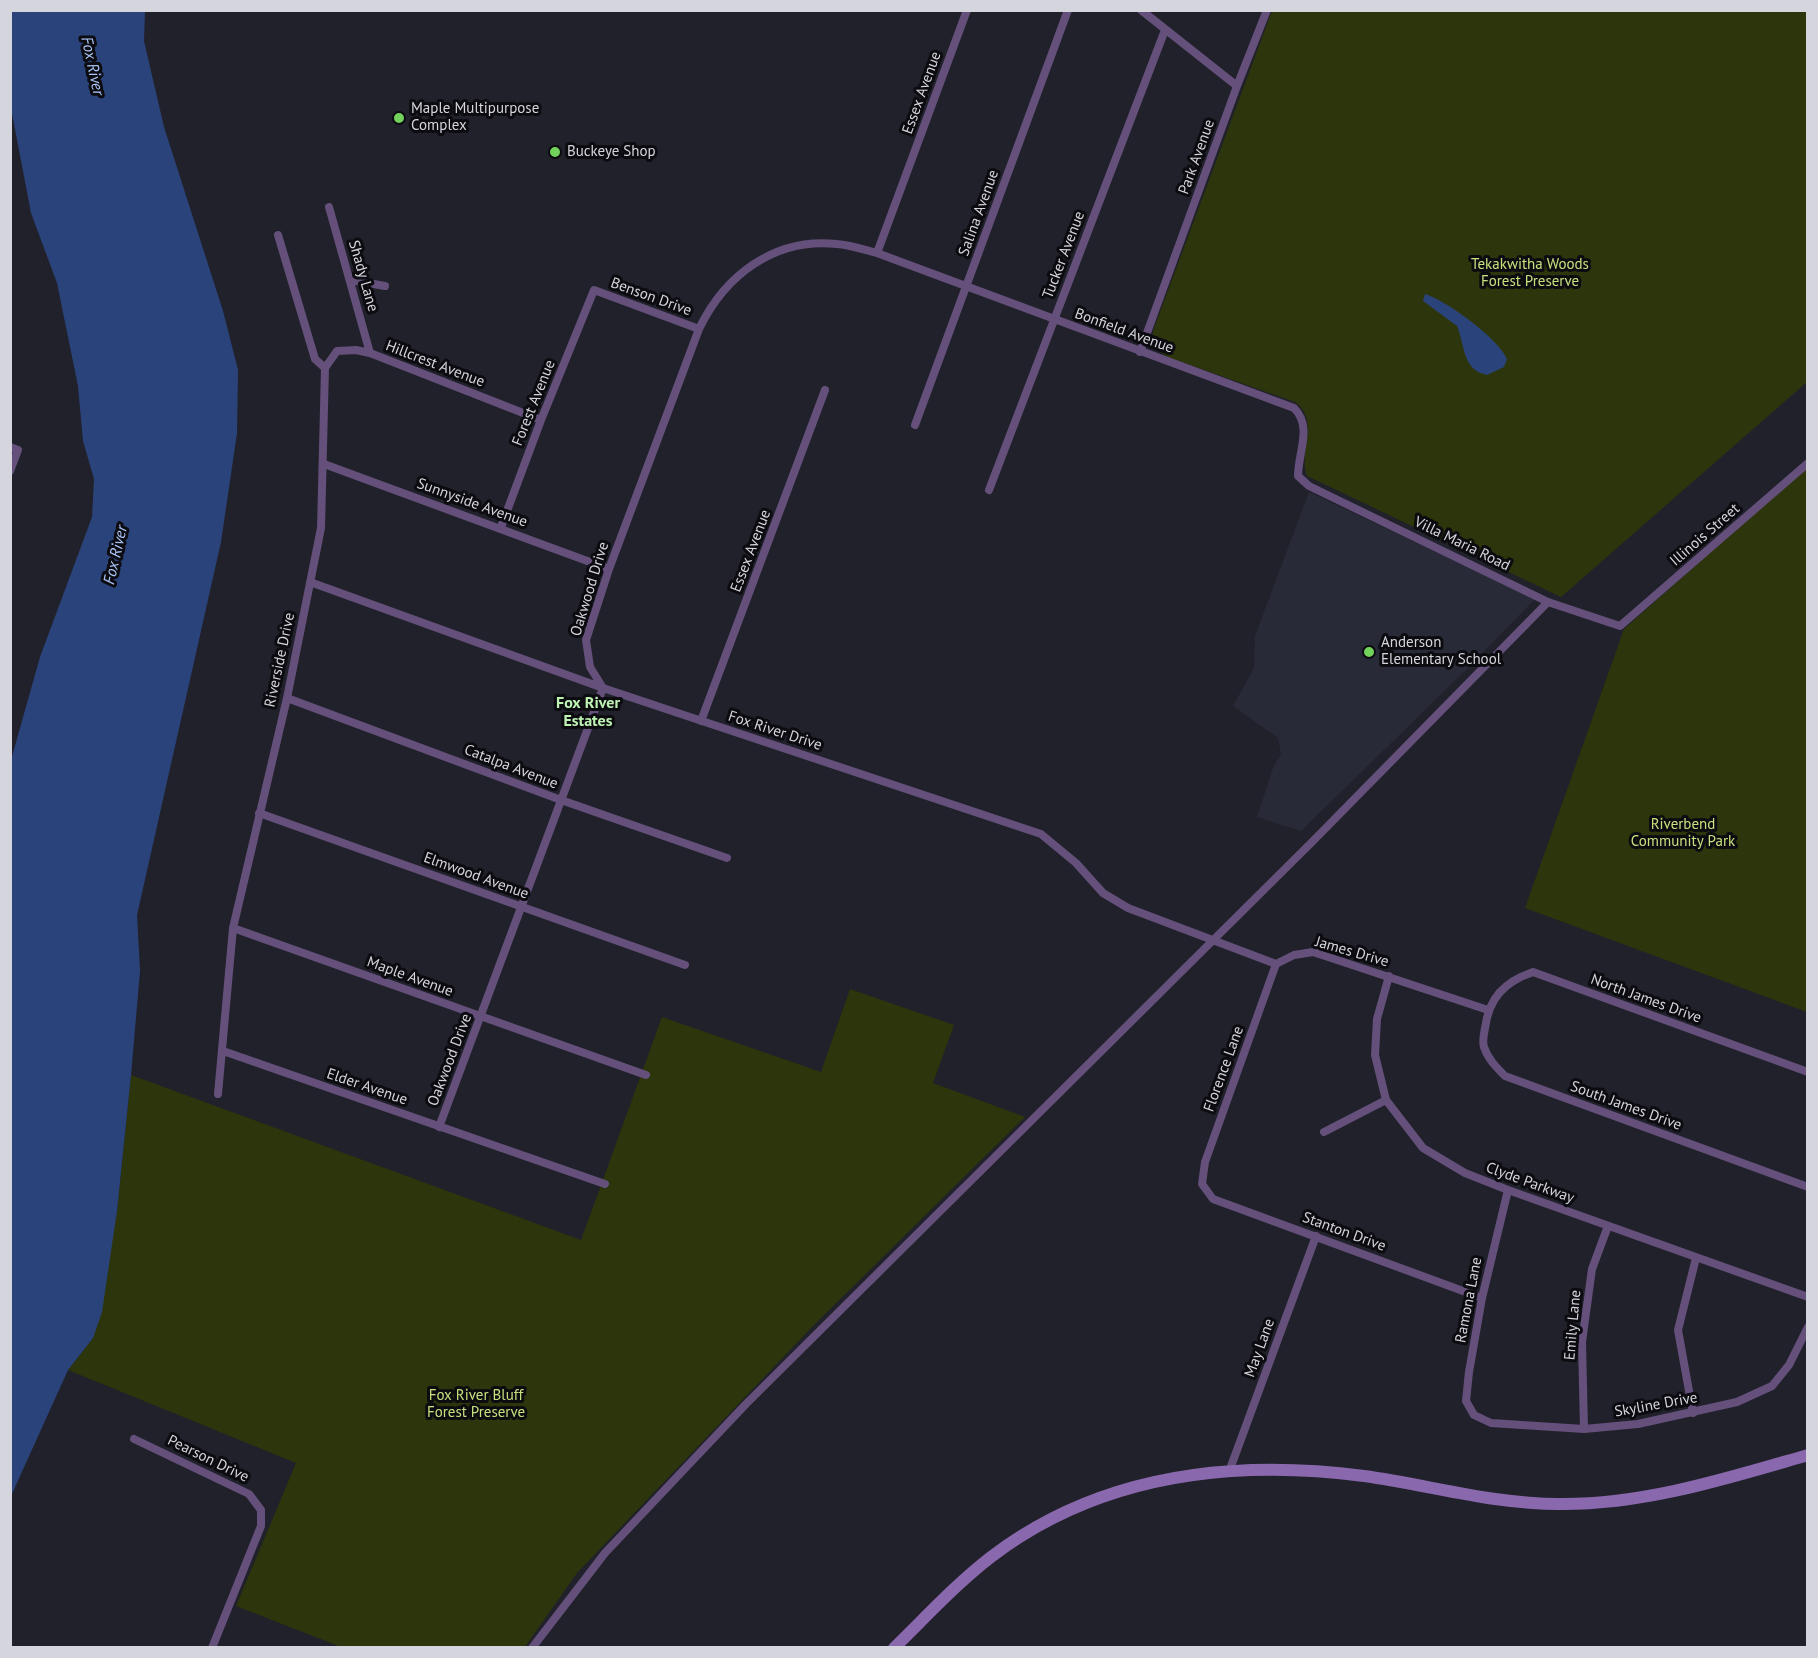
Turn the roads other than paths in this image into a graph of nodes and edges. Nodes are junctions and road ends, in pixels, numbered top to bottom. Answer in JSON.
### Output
{"nodes":[{"id":1,"x":967,"y":10,"type":"edge"},
{"id":2,"x":1068,"y":10,"type":"edge"},
{"id":3,"x":1141,"y":10,"type":"edge"},
{"id":4,"x":1267,"y":10,"type":"edge"},
{"id":5,"x":1165,"y":30,"type":"junction"},
{"id":6,"x":1237,"y":86,"type":"junction"},
{"id":7,"x":329,"y":207,"type":"dead end"},
{"id":8,"x":278,"y":235,"type":"dead end"},
{"id":9,"x":878,"y":253,"type":"junction"},
{"id":10,"x":351,"y":279,"type":"junction"},
{"id":11,"x":385,"y":286,"type":"dead end"},
{"id":12,"x":966,"y":288,"type":"junction"},
{"id":13,"x":594,"y":290,"type":"joint"},
{"id":14,"x":1053,"y":320,"type":"junction"},
{"id":15,"x":699,"y":329,"type":"junction"},
{"id":16,"x":1140,"y":352,"type":"junction"},
{"id":17,"x":370,"y":353,"type":"junction"},
{"id":18,"x":324,"y":368,"type":"junction"},
{"id":19,"x":825,"y":390,"type":"dead end"},
{"id":20,"x":540,"y":420,"type":"junction"},
{"id":21,"x":915,"y":425,"type":"dead end"},
{"id":22,"x":14,"y":449,"type":"edge"},
{"id":23,"x":324,"y":464,"type":"junction"},
{"id":24,"x":1808,"y":464,"type":"edge"},
{"id":25,"x":10,"y":471,"type":"edge"},
{"id":26,"x":1298,"y":476,"type":"joint"},
{"id":27,"x":989,"y":490,"type":"dead end"},
{"id":28,"x":501,"y":527,"type":"junction"},
{"id":29,"x":609,"y":569,"type":"junction"},
{"id":30,"x":310,"y":582,"type":"junction"},
{"id":31,"x":1548,"y":602,"type":"junction"},
{"id":32,"x":1620,"y":626,"type":"joint"},
{"id":33,"x":603,"y":688,"type":"junction"},
{"id":34,"x":287,"y":698,"type":"junction"},
{"id":35,"x":702,"y":721,"type":"junction"},
{"id":36,"x":561,"y":800,"type":"junction"},
{"id":37,"x":259,"y":813,"type":"junction"},
{"id":38,"x":727,"y":858,"type":"dead end"},
{"id":39,"x":521,"y":906,"type":"junction"},
{"id":40,"x":233,"y":928,"type":"junction"},
{"id":41,"x":1211,"y":939,"type":"junction"},
{"id":42,"x":1276,"y":964,"type":"junction"},
{"id":43,"x":685,"y":965,"type":"dead end"},
{"id":44,"x":1389,"y":976,"type":"junction"},
{"id":45,"x":1488,"y":1010,"type":"junction"},
{"id":46,"x":482,"y":1017,"type":"junction"},
{"id":47,"x":223,"y":1051,"type":"junction"},
{"id":48,"x":1808,"y":1072,"type":"edge"},
{"id":49,"x":646,"y":1075,"type":"dead end"},
{"id":50,"x":218,"y":1094,"type":"dead end"},
{"id":51,"x":1386,"y":1100,"type":"junction"},
{"id":52,"x":440,"y":1127,"type":"junction"},
{"id":53,"x":1324,"y":1132,"type":"dead end"},
{"id":54,"x":605,"y":1184,"type":"dead end"},
{"id":55,"x":1202,"y":1184,"type":"joint"},
{"id":56,"x":1808,"y":1187,"type":"edge"},
{"id":57,"x":1508,"y":1190,"type":"junction"},
{"id":58,"x":1608,"y":1226,"type":"junction"},
{"id":59,"x":1316,"y":1236,"type":"junction"},
{"id":60,"x":1696,"y":1258,"type":"junction"},
{"id":61,"x":1482,"y":1298,"type":"junction"},
{"id":62,"x":1808,"y":1298,"type":"edge"},
{"id":63,"x":1808,"y":1327,"type":"edge"},
{"id":64,"x":1693,"y":1413,"type":"junction"},
{"id":65,"x":1474,"y":1415,"type":"joint"},
{"id":66,"x":1584,"y":1429,"type":"junction"},
{"id":67,"x":134,"y":1439,"type":"dead end"},
{"id":68,"x":1808,"y":1455,"type":"edge"},
{"id":69,"x":1230,"y":1469,"type":"junction"},
{"id":70,"x":212,"y":1647,"type":"edge"},
{"id":71,"x":532,"y":1647,"type":"edge"},
{"id":72,"x":894,"y":1647,"type":"edge"}],
"edges":[{"from":1,"to":9,"type":"street","name":"Essex Avenue"},
{"from":2,"to":12,"type":"street","name":"Salina Avenue"},
{"from":3,"to":5,"type":"street"},
{"from":4,"to":6,"type":"street","name":"Park Avenue"},
{"from":5,"to":6,"type":"street"},
{"from":5,"to":14,"type":"street","name":"Tucker Avenue"},
{"from":6,"to":16,"type":"street","name":"Park Avenue"},
{"from":7,"to":10,"type":"street","name":"Shady Lane"},
{"from":8,"to":18,"type":"street","name":"Riverside Drive"},
{"from":9,"to":12,"type":"street","name":"Bonfield Avenue"},
{"from":9,"to":15,"type":"street","name":"Oakwood Drive"},
{"from":10,"to":11,"type":"street"},
{"from":10,"to":17,"type":"street","name":"Shady Lane"},
{"from":12,"to":14,"type":"street","name":"Bonfield Avenue"},
{"from":12,"to":21,"type":"street","name":"Salina Avenue"},
{"from":13,"to":15,"type":"street","name":"Benson Drive"},
{"from":13,"to":20,"type":"street","name":"Forest Avenue"},
{"from":14,"to":16,"type":"street","name":"Bonfield Avenue"},
{"from":14,"to":27,"type":"street","name":"Tucker Avenue"},
{"from":15,"to":29,"type":"street","name":"Oakwood Drive"},
{"from":16,"to":26,"type":"street","name":"Bonfield Avenue"},
{"from":17,"to":18,"type":"street","name":"Hillcrest Avenue"},
{"from":17,"to":20,"type":"street","name":"Hillcrest Avenue"},
{"from":18,"to":23,"type":"street","name":"Riverside Drive"},
{"from":19,"to":35,"type":"street","name":"Essex Avenue"},
{"from":20,"to":28,"type":"street","name":"Forest Avenue"},
{"from":22,"to":25,"type":"street"},
{"from":23,"to":28,"type":"street","name":"Sunnyside Avenue"},
{"from":23,"to":30,"type":"street","name":"Riverside Drive"},
{"from":24,"to":32,"type":"street","name":"Illinois Street"},
{"from":26,"to":31,"type":"street","name":"Villa Maria Road"},
{"from":28,"to":29,"type":"street","name":"Sunnyside Avenue"},
{"from":29,"to":33,"type":"street","name":"Oakwood Drive"},
{"from":30,"to":33,"type":"street","name":"Fox River Drive"},
{"from":30,"to":34,"type":"street","name":"Riverside Drive"},
{"from":31,"to":32,"type":"street","name":"Villa Maria Road"},
{"from":31,"to":41,"type":"street"},
{"from":33,"to":35,"type":"street","name":"Fox River Drive"},
{"from":33,"to":36,"type":"street","name":"Oakwood Drive"},
{"from":34,"to":36,"type":"street","name":"Catalpa Avenue"},
{"from":34,"to":37,"type":"street","name":"Riverside Drive"},
{"from":35,"to":41,"type":"street","name":"Fox River Drive"},
{"from":36,"to":38,"type":"street","name":"Catalpa Avenue"},
{"from":36,"to":39,"type":"street","name":"Oakwood Drive"},
{"from":37,"to":39,"type":"street","name":"Elmwood Avenue"},
{"from":37,"to":40,"type":"street","name":"Riverside Drive"},
{"from":39,"to":43,"type":"street","name":"Elmwood Avenue"},
{"from":39,"to":46,"type":"street","name":"Oakwood Drive"},
{"from":40,"to":46,"type":"street","name":"Maple Avenue"},
{"from":40,"to":47,"type":"street","name":"Riverside Drive"},
{"from":41,"to":42,"type":"street"},
{"from":41,"to":71,"type":"street"},
{"from":42,"to":44,"type":"street","name":"James Drive"},
{"from":42,"to":55,"type":"street","name":"Florence Lane"},
{"from":44,"to":45,"type":"street","name":"James Drive"},
{"from":44,"to":51,"type":"street","name":"Clyde Parkway"},
{"from":45,"to":48,"type":"street","name":"North James Drive"},
{"from":45,"to":56,"type":"street","name":"South James Drive"},
{"from":46,"to":49,"type":"street","name":"Maple Avenue"},
{"from":46,"to":52,"type":"street","name":"Oakwood Drive"},
{"from":47,"to":50,"type":"street","name":"Riverside Drive"},
{"from":47,"to":52,"type":"street","name":"Elder Avenue"},
{"from":51,"to":53,"type":"street"},
{"from":51,"to":57,"type":"street","name":"Clyde Parkway"},
{"from":52,"to":54,"type":"street","name":"Elder Avenue"},
{"from":55,"to":59,"type":"street","name":"Stanton Drive"},
{"from":57,"to":58,"type":"street","name":"Clyde Parkway"},
{"from":57,"to":61,"type":"street","name":"Ramona Lane"},
{"from":58,"to":60,"type":"street","name":"Clyde Parkway"},
{"from":58,"to":66,"type":"street","name":"Emily Lane"},
{"from":59,"to":61,"type":"street","name":"Stanton Drive"},
{"from":59,"to":69,"type":"street","name":"May Lane"},
{"from":60,"to":62,"type":"street","name":"Clyde Parkway"},
{"from":60,"to":64,"type":"street"},
{"from":61,"to":65,"type":"street","name":"Ramona Lane"},
{"from":63,"to":64,"type":"street","name":"Skyline Drive"},
{"from":64,"to":66,"type":"street","name":"Skyline Drive"},
{"from":65,"to":66,"type":"street","name":"Skyline Drive"},
{"from":67,"to":70,"type":"street","name":"Pearson Drive"},
{"from":68,"to":69,"type":"main road"},
{"from":69,"to":72,"type":"main road"}]}
